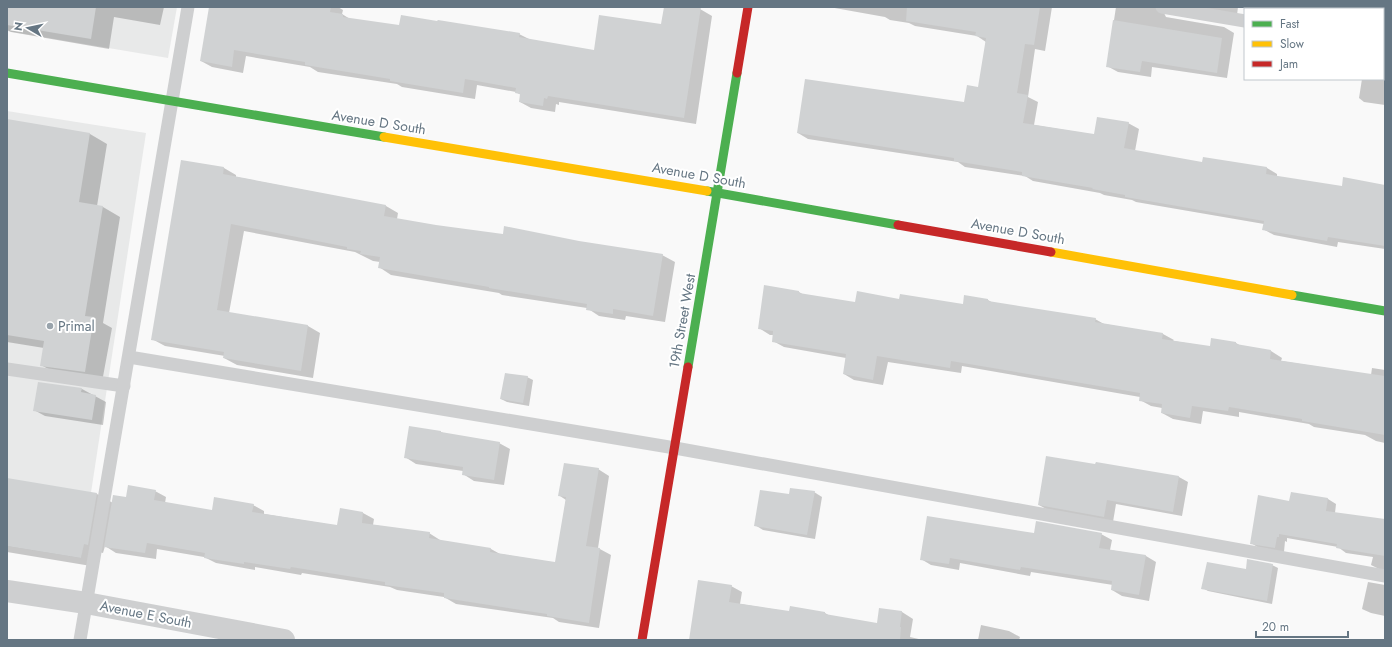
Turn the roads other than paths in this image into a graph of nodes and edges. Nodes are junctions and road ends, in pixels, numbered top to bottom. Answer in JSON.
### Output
{"nodes":[{"id":1,"x":188,"y":7,"type":"edge"},
{"id":2,"x":748,"y":7,"type":"edge"},
{"id":3,"x":1162,"y":7,"type":"edge"},
{"id":4,"x":1244,"y":21,"type":"edge"},
{"id":5,"x":7,"y":73,"type":"edge"},
{"id":6,"x":172,"y":101,"type":"junction"},
{"id":7,"x":718,"y":192,"type":"junction"},
{"id":8,"x":1385,"y":311,"type":"edge"},
{"id":9,"x":129,"y":357,"type":"junction"},
{"id":10,"x":7,"y":369,"type":"edge"},
{"id":11,"x":124,"y":386,"type":"junction"},
{"id":12,"x":675,"y":448,"type":"junction"},
{"id":13,"x":1385,"y":576,"type":"edge"},
{"id":14,"x":7,"y":591,"type":"edge"},
{"id":15,"x":86,"y":603,"type":"junction"},
{"id":16,"x":80,"y":640,"type":"edge"},
{"id":17,"x":284,"y":640,"type":"edge"},
{"id":18,"x":642,"y":640,"type":"edge"}],
"edges":[{"from":1,"to":6,"type":"lane"},
{"from":2,"to":7,"type":"street","name":"19th Street West"},
{"from":3,"to":4,"type":"lane"},
{"from":5,"to":6,"type":"street","name":"Avenue D South"},
{"from":6,"to":7,"type":"street","name":"Avenue D South"},
{"from":6,"to":9,"type":"lane"},
{"from":7,"to":8,"type":"street","name":"Avenue D South"},
{"from":7,"to":12,"type":"street","name":"19th Street West"},
{"from":9,"to":11,"type":"lane"},
{"from":9,"to":12,"type":"lane"},
{"from":10,"to":11,"type":"lane"},
{"from":11,"to":15,"type":"lane"},
{"from":12,"to":13,"type":"lane"},
{"from":12,"to":18,"type":"street","name":"19th Street West"},
{"from":14,"to":15,"type":"street","name":"Avenue E South"},
{"from":15,"to":16,"type":"lane"},
{"from":15,"to":17,"type":"street","name":"Avenue E South"}]}
